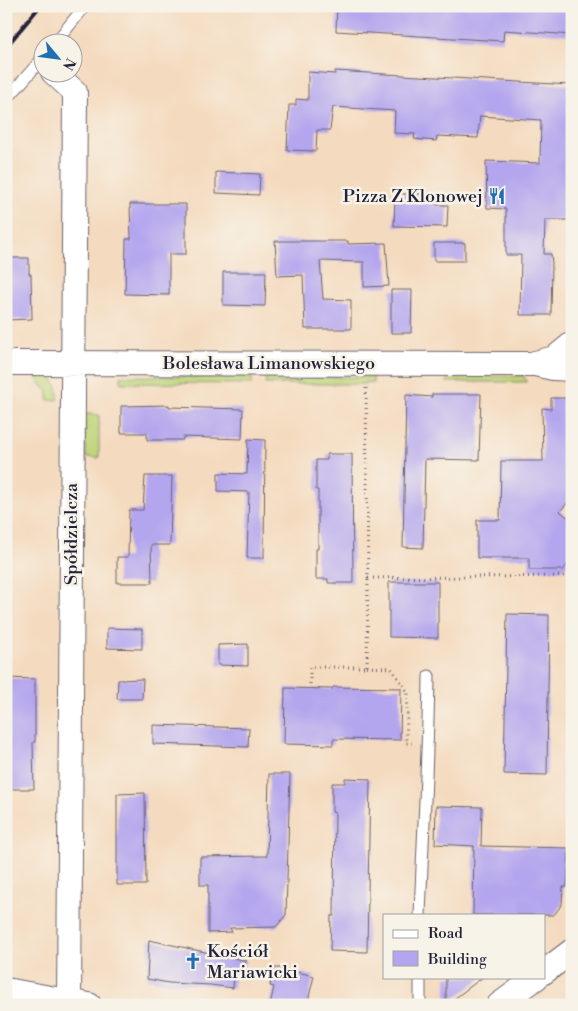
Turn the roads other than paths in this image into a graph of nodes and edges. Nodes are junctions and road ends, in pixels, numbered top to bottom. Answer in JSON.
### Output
{"nodes":[{"id":1,"x":85,"y":6,"type":"edge"},
{"id":2,"x":64,"y":32,"type":"edge"},
{"id":3,"x":32,"y":75,"type":"edge"},
{"id":4,"x":64,"y":82,"type":"edge"},
{"id":5,"x":6,"y":100,"type":"edge"},
{"id":6,"x":572,"y":344,"type":"edge"},
{"id":7,"x":6,"y":362,"type":"edge"},
{"id":8,"x":72,"y":362,"type":"junction"},
{"id":9,"x":531,"y":364,"type":"junction"},
{"id":10,"x":572,"y":369,"type":"edge"},
{"id":11,"x":429,"y":676,"type":"dead end"},
{"id":12,"x":420,"y":914,"type":"edge"},
{"id":13,"x":572,"y":951,"type":"edge"},
{"id":14,"x":546,"y":970,"type":"edge"},
{"id":15,"x":420,"y":978,"type":"edge"},
{"id":16,"x":536,"y":978,"type":"edge"},
{"id":17,"x":6,"y":990,"type":"edge"},
{"id":18,"x":76,"y":1004,"type":"edge"},
{"id":19,"x":420,"y":1005,"type":"edge"},
{"id":20,"x":499,"y":1005,"type":"edge"}],
"edges":[{"from":1,"to":2,"type":"lane"},
{"from":3,"to":5,"type":"lane"},
{"from":4,"to":8,"type":"street","name":"Spółdzielcza"},
{"from":6,"to":9,"type":"street","name":"Bolesława Limanowskiego"},
{"from":7,"to":8,"type":"street","name":"Bolesława Limanowskiego"},
{"from":8,"to":9,"type":"street","name":"Bolesława Limanowskiego"},
{"from":8,"to":18,"type":"street","name":"Spółdzielcza"},
{"from":9,"to":10,"type":"street","name":"Bolesława Limanowskiego"},
{"from":11,"to":12,"type":"lane"},
{"from":13,"to":14,"type":"street"},
{"from":15,"to":19,"type":"lane"},
{"from":16,"to":20,"type":"street"},
{"from":17,"to":18,"type":"street"}]}
